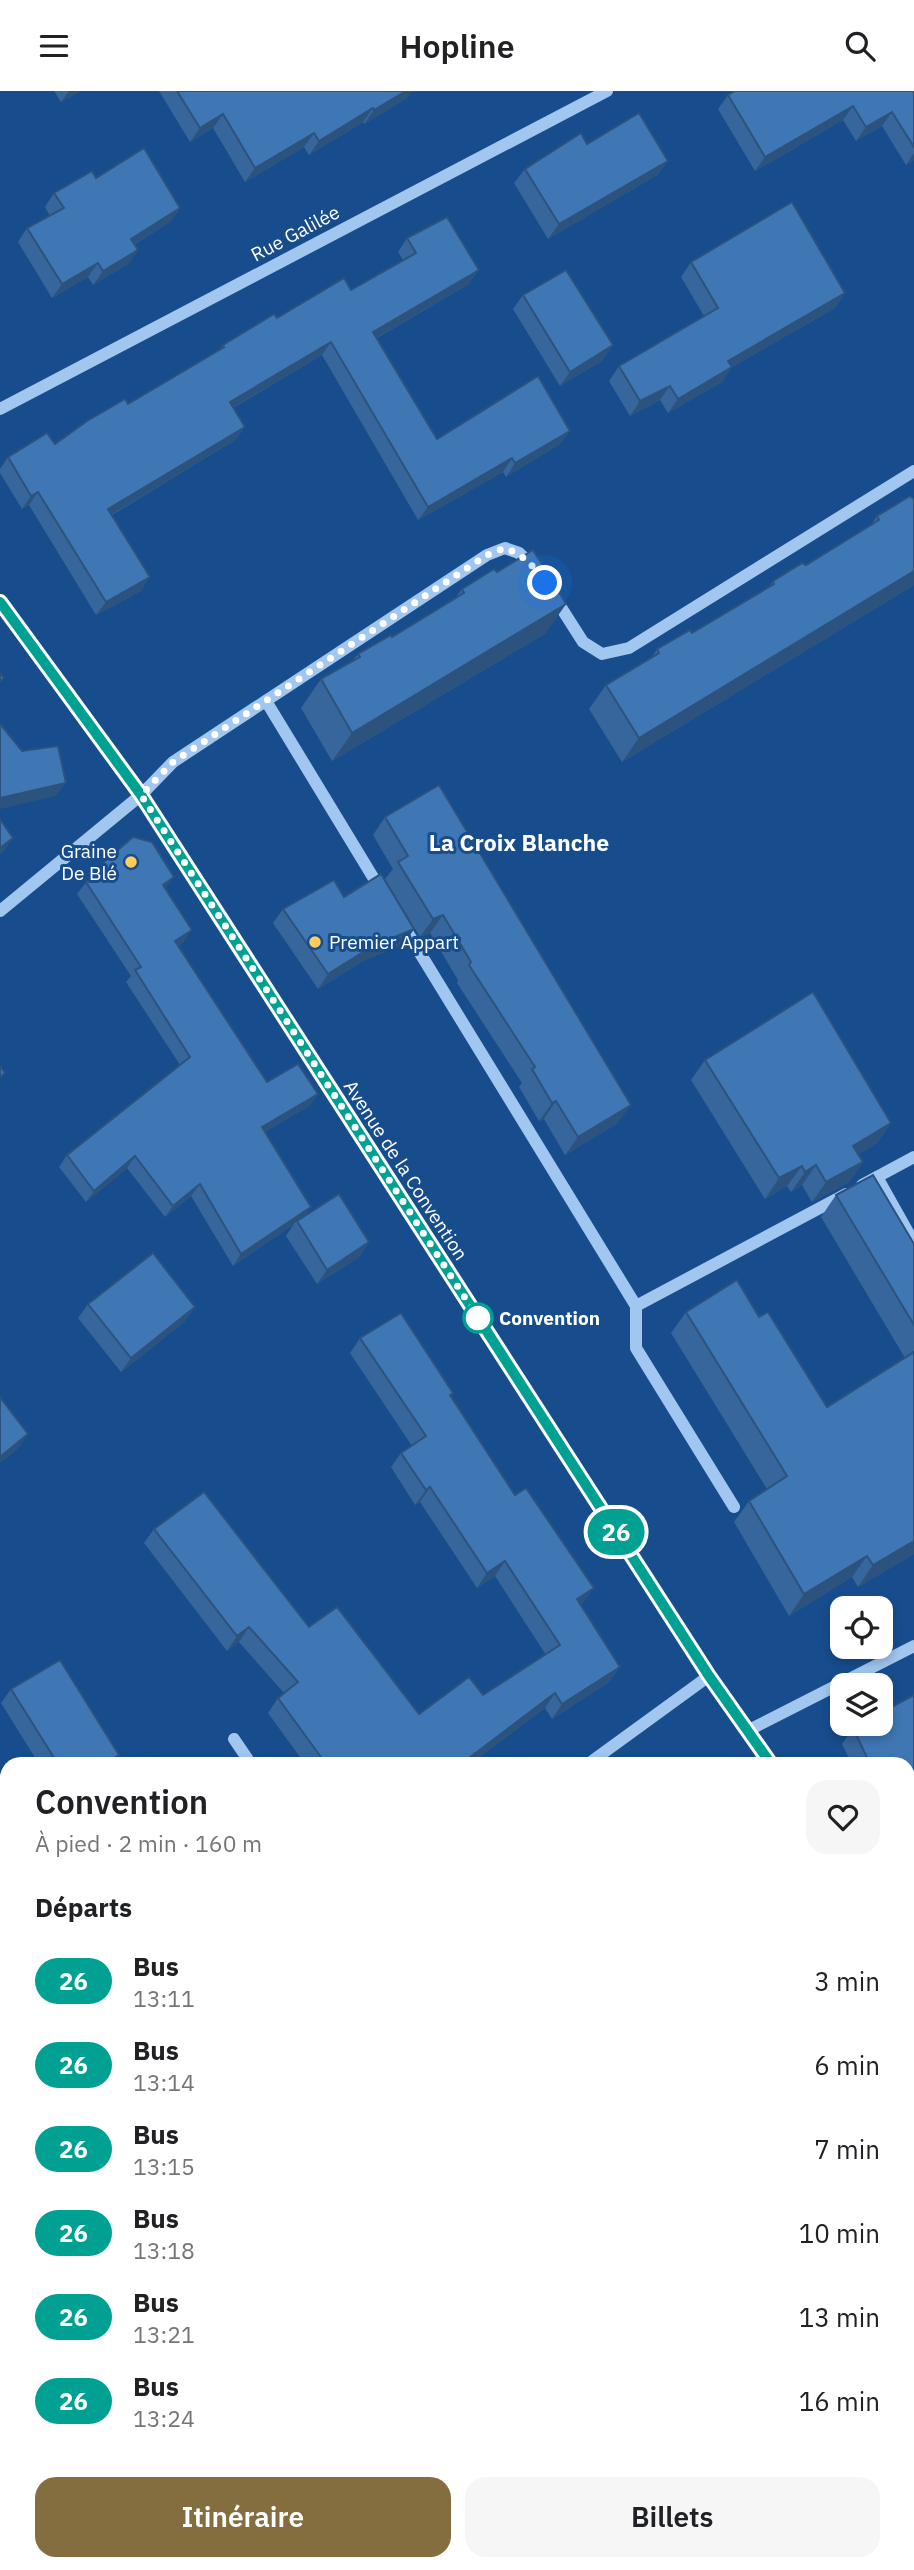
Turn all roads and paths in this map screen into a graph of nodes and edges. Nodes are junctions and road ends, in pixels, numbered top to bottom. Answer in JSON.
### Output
{"nodes":[{"id":1,"x":607,"y":91,"type":"edge"},
{"id":2,"x":0,"y":409,"type":"edge"},
{"id":3,"x":914,"y":471,"type":"edge"},
{"id":4,"x":0,"y":603,"type":"edge"},
{"id":5,"x":266,"y":701,"type":"junction"},
{"id":6,"x":141,"y":795,"type":"junction"},
{"id":7,"x":0,"y":911,"type":"edge"},
{"id":8,"x":914,"y":1157,"type":"edge"},
{"id":9,"x":877,"y":1177,"type":"junction"},
{"id":10,"x":914,"y":1243,"type":"edge"},
{"id":11,"x":636,"y":1306,"type":"junction"},
{"id":12,"x":734,"y":1507,"type":"dead end"},
{"id":13,"x":914,"y":1646,"type":"edge"},
{"id":14,"x":709,"y":1676,"type":"junction"},
{"id":15,"x":748,"y":1730,"type":"junction"},
{"id":16,"x":234,"y":1739,"type":"dead end"},
{"id":17,"x":246,"y":1757,"type":"edge"},
{"id":18,"x":598,"y":1757,"type":"edge"},
{"id":19,"x":766,"y":1757,"type":"edge"}],
"edges":[{"from":1,"to":2,"type":"street","name":"Rue Galilée"},
{"from":3,"to":5,"type":"street"},
{"from":4,"to":6,"type":"street","name":"Avenue de la Convention"},
{"from":5,"to":6,"type":"street"},
{"from":5,"to":11,"type":"street"},
{"from":6,"to":7,"type":"street"},
{"from":6,"to":14,"type":"street","name":"Avenue de la Convention"},
{"from":8,"to":9,"type":"street"},
{"from":9,"to":10,"type":"street"},
{"from":9,"to":11,"type":"street"},
{"from":11,"to":12,"type":"street"},
{"from":13,"to":15,"type":"street"},
{"from":14,"to":15,"type":"street","name":"Avenue de la Convention"},
{"from":14,"to":18,"type":"street"},
{"from":15,"to":19,"type":"street","name":"Avenue de la Convention"},
{"from":16,"to":17,"type":"street"}]}
